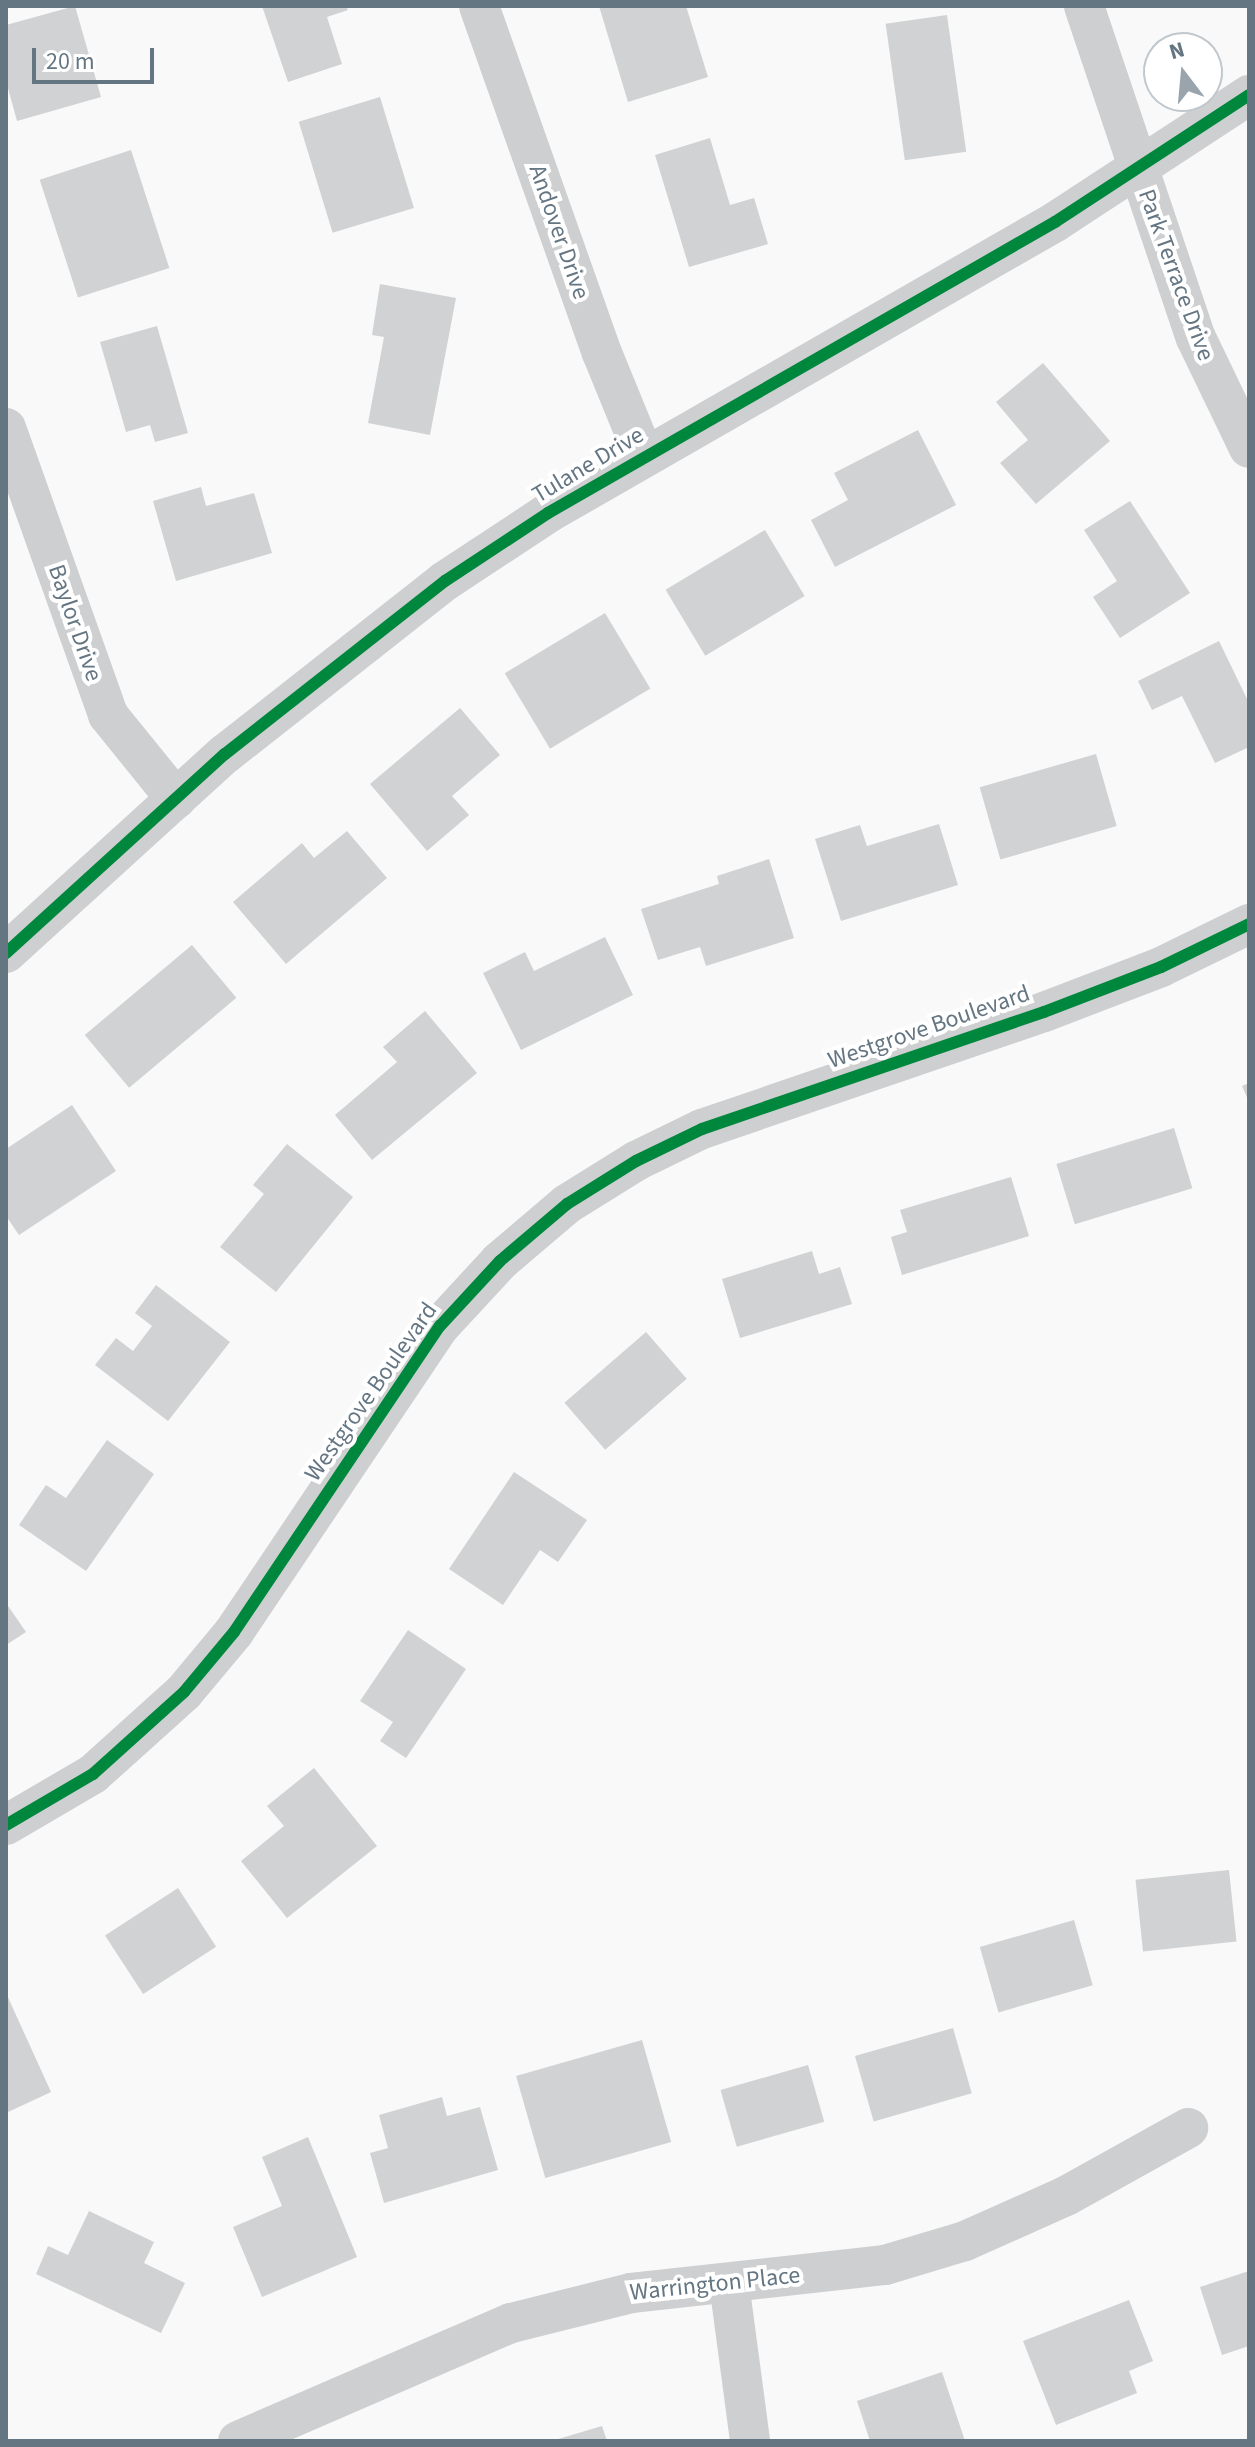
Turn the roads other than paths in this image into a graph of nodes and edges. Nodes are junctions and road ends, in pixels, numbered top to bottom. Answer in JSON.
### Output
{"nodes":[{"id":1,"x":479,"y":6,"type":"edge"},
{"id":2,"x":1084,"y":6,"type":"edge"},
{"id":3,"x":1249,"y":95,"type":"edge"},
{"id":4,"x":1137,"y":170,"type":"junction"},
{"id":5,"x":6,"y":428,"type":"edge"},
{"id":6,"x":1249,"y":448,"type":"edge"},
{"id":7,"x":644,"y":456,"type":"junction"},
{"id":8,"x":176,"y":799,"type":"junction"},
{"id":9,"x":1249,"y":924,"type":"edge"},
{"id":10,"x":6,"y":953,"type":"edge"},
{"id":11,"x":6,"y":1825,"type":"edge"},
{"id":12,"x":1188,"y":2128,"type":"dead end"},
{"id":13,"x":729,"y":2283,"type":"junction"},
{"id":14,"x":238,"y":2441,"type":"edge"},
{"id":15,"x":750,"y":2441,"type":"edge"}],
"edges":[{"from":1,"to":7,"type":"street","name":"Andover Drive"},
{"from":2,"to":4,"type":"street","name":"Park Terrace Drive"},
{"from":3,"to":4,"type":"street","name":"Tulane Drive"},
{"from":4,"to":6,"type":"street","name":"Park Terrace Drive"},
{"from":4,"to":7,"type":"street","name":"Tulane Drive"},
{"from":5,"to":8,"type":"street","name":"Baylor Drive"},
{"from":7,"to":8,"type":"street","name":"Tulane Drive"},
{"from":8,"to":10,"type":"street","name":"Tulane Drive"},
{"from":9,"to":11,"type":"street","name":"Westgrove Boulevard"},
{"from":12,"to":13,"type":"street","name":"Warrington Place"},
{"from":13,"to":14,"type":"street","name":"Warrington Place"},
{"from":13,"to":15,"type":"street"}]}
